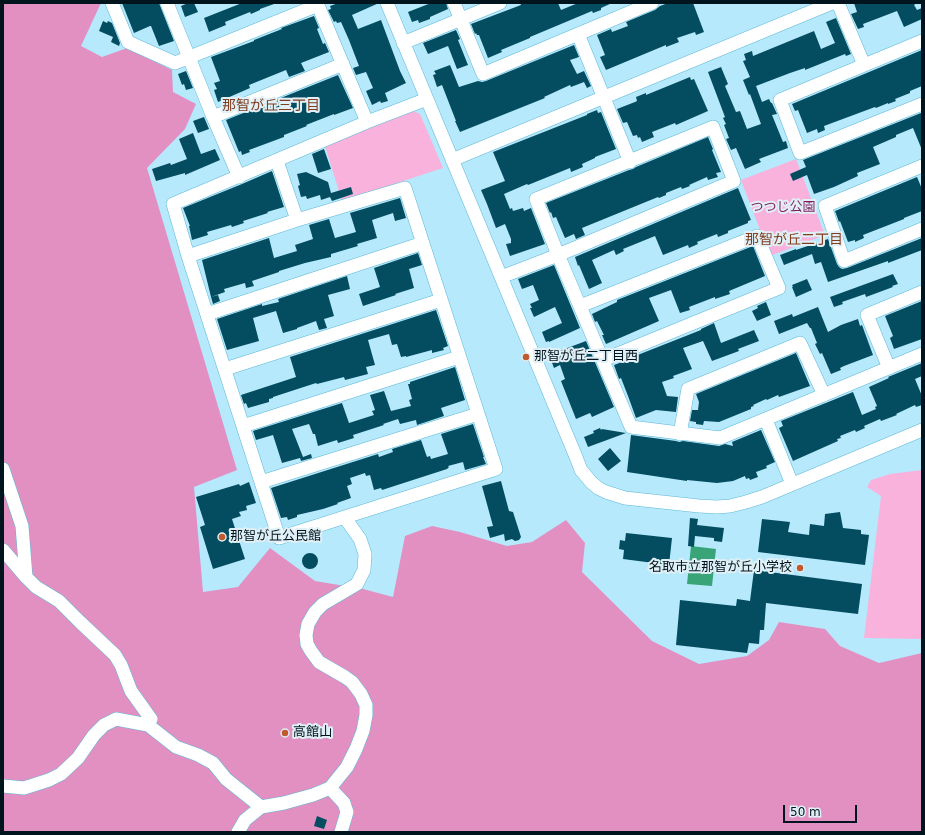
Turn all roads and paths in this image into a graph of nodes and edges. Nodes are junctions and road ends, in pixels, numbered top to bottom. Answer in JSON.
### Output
{"nodes":[{"id":1,"x":112,"y":3,"type":"edge"},
{"id":2,"x":167,"y":3,"type":"edge"},
{"id":3,"x":387,"y":3,"type":"edge"},
{"id":4,"x":454,"y":3,"type":"edge"},
{"id":5,"x":500,"y":3,"type":"edge"},
{"id":6,"x":652,"y":3,"type":"edge"},
{"id":7,"x":832,"y":3,"type":"edge"},
{"id":8,"x":838,"y":3,"type":"edge"},
{"id":9,"x":318,"y":4,"type":"edge"},
{"id":10,"x":461,"y":19,"type":"junction"},
{"id":11,"x":578,"y":34,"type":"junction"},
{"id":12,"x":922,"y":41,"type":"edge"},
{"id":13,"x":403,"y":42,"type":"junction"},
{"id":14,"x":189,"y":58,"type":"junction"},
{"id":15,"x":344,"y":64,"type":"junction"},
{"id":16,"x":864,"y":65,"type":"junction"},
{"id":17,"x":604,"y":98,"type":"junction"},
{"id":18,"x":427,"y":99,"type":"junction"},
{"id":19,"x":922,"y":104,"type":"edge"},
{"id":20,"x":213,"y":117,"type":"junction"},
{"id":21,"x":367,"y":122,"type":"junction"},
{"id":22,"x":452,"y":160,"type":"junction"},
{"id":23,"x":277,"y":161,"type":"junction"},
{"id":24,"x":630,"y":162,"type":"junction"},
{"id":25,"x":922,"y":166,"type":"edge"},
{"id":26,"x":239,"y":177,"type":"junction"},
{"id":27,"x":297,"y":220,"type":"junction"},
{"id":28,"x":922,"y":229,"type":"edge"},
{"id":29,"x":423,"y":243,"type":"junction"},
{"id":30,"x":558,"y":255,"type":"junction"},
{"id":31,"x":188,"y":256,"type":"junction"},
{"id":32,"x":501,"y":277,"type":"junction"},
{"id":33,"x":922,"y":292,"type":"edge"},
{"id":34,"x":441,"y":300,"type":"junction"},
{"id":35,"x":580,"y":306,"type":"junction"},
{"id":36,"x":207,"y":314,"type":"junction"},
{"id":37,"x":922,"y":354,"type":"edge"},
{"id":38,"x":459,"y":357,"type":"junction"},
{"id":39,"x":603,"y":360,"type":"junction"},
{"id":40,"x":889,"y":368,"type":"junction"},
{"id":41,"x":225,"y":369,"type":"junction"},
{"id":42,"x":824,"y":395,"type":"junction"},
{"id":43,"x":478,"y":414,"type":"junction"},
{"id":44,"x":766,"y":420,"type":"junction"},
{"id":45,"x":243,"y":426,"type":"junction"},
{"id":46,"x":922,"y":430,"type":"edge"},
{"id":47,"x":680,"y":434,"type":"junction"},
{"id":48,"x":3,"y":468,"type":"edge"},
{"id":49,"x":261,"y":482,"type":"junction"},
{"id":50,"x":792,"y":484,"type":"junction"},
{"id":51,"x":345,"y":518,"type":"junction"},
{"id":52,"x":3,"y":550,"type":"edge"},
{"id":53,"x":26,"y":577,"type":"junction"},
{"id":54,"x":148,"y":725,"type":"junction"},
{"id":55,"x":3,"y":786,"type":"edge"},
{"id":56,"x":330,"y":788,"type":"junction"},
{"id":57,"x":261,"y":807,"type":"junction"},
{"id":58,"x":238,"y":832,"type":"edge"},
{"id":59,"x":341,"y":832,"type":"edge"}],
"edges":[{"from":1,"to":14,"type":"street"},
{"from":2,"to":14,"type":"street"},
{"from":3,"to":13,"type":"street"},
{"from":4,"to":10,"type":"street"},
{"from":5,"to":10,"type":"street"},
{"from":6,"to":11,"type":"street"},
{"from":7,"to":17,"type":"street"},
{"from":8,"to":16,"type":"street"},
{"from":9,"to":14,"type":"street"},
{"from":9,"to":15,"type":"street"},
{"from":10,"to":11,"type":"street"},
{"from":10,"to":13,"type":"street"},
{"from":11,"to":17,"type":"street"},
{"from":12,"to":16,"type":"street"},
{"from":13,"to":18,"type":"street"},
{"from":14,"to":20,"type":"street"},
{"from":15,"to":20,"type":"street"},
{"from":15,"to":21,"type":"street"},
{"from":16,"to":19,"type":"street"},
{"from":17,"to":22,"type":"street"},
{"from":17,"to":24,"type":"street"},
{"from":18,"to":21,"type":"street"},
{"from":18,"to":22,"type":"street"},
{"from":20,"to":26,"type":"street"},
{"from":21,"to":23,"type":"street"},
{"from":22,"to":32,"type":"street"},
{"from":23,"to":26,"type":"street"},
{"from":23,"to":27,"type":"street"},
{"from":24,"to":30,"type":"street"},
{"from":24,"to":30,"type":"street"},
{"from":25,"to":28,"type":"street"},
{"from":26,"to":31,"type":"street"},
{"from":27,"to":29,"type":"street"},
{"from":27,"to":31,"type":"street"},
{"from":29,"to":34,"type":"street"},
{"from":29,"to":36,"type":"street"},
{"from":30,"to":32,"type":"street"},
{"from":30,"to":35,"type":"street"},
{"from":31,"to":36,"type":"street"},
{"from":32,"to":50,"type":"street"},
{"from":33,"to":40,"type":"street"},
{"from":34,"to":38,"type":"street"},
{"from":34,"to":41,"type":"street"},
{"from":35,"to":39,"type":"street"},
{"from":35,"to":39,"type":"street"},
{"from":36,"to":41,"type":"street"},
{"from":37,"to":40,"type":"street"},
{"from":38,"to":43,"type":"street"},
{"from":38,"to":45,"type":"street"},
{"from":39,"to":47,"type":"street"},
{"from":40,"to":42,"type":"street"},
{"from":41,"to":45,"type":"street"},
{"from":42,"to":44,"type":"street"},
{"from":42,"to":47,"type":"street"},
{"from":43,"to":49,"type":"street"},
{"from":43,"to":51,"type":"street"},
{"from":44,"to":47,"type":"street"},
{"from":44,"to":50,"type":"street"},
{"from":45,"to":49,"type":"street"},
{"from":46,"to":50,"type":"street"},
{"from":48,"to":53,"type":"street"},
{"from":49,"to":51,"type":"street"},
{"from":51,"to":56,"type":"street"},
{"from":52,"to":53,"type":"street"},
{"from":53,"to":54,"type":"street"},
{"from":54,"to":55,"type":"street"},
{"from":54,"to":57,"type":"street"},
{"from":56,"to":57,"type":"street"},
{"from":56,"to":59,"type":"street"},
{"from":57,"to":58,"type":"street"}]}
